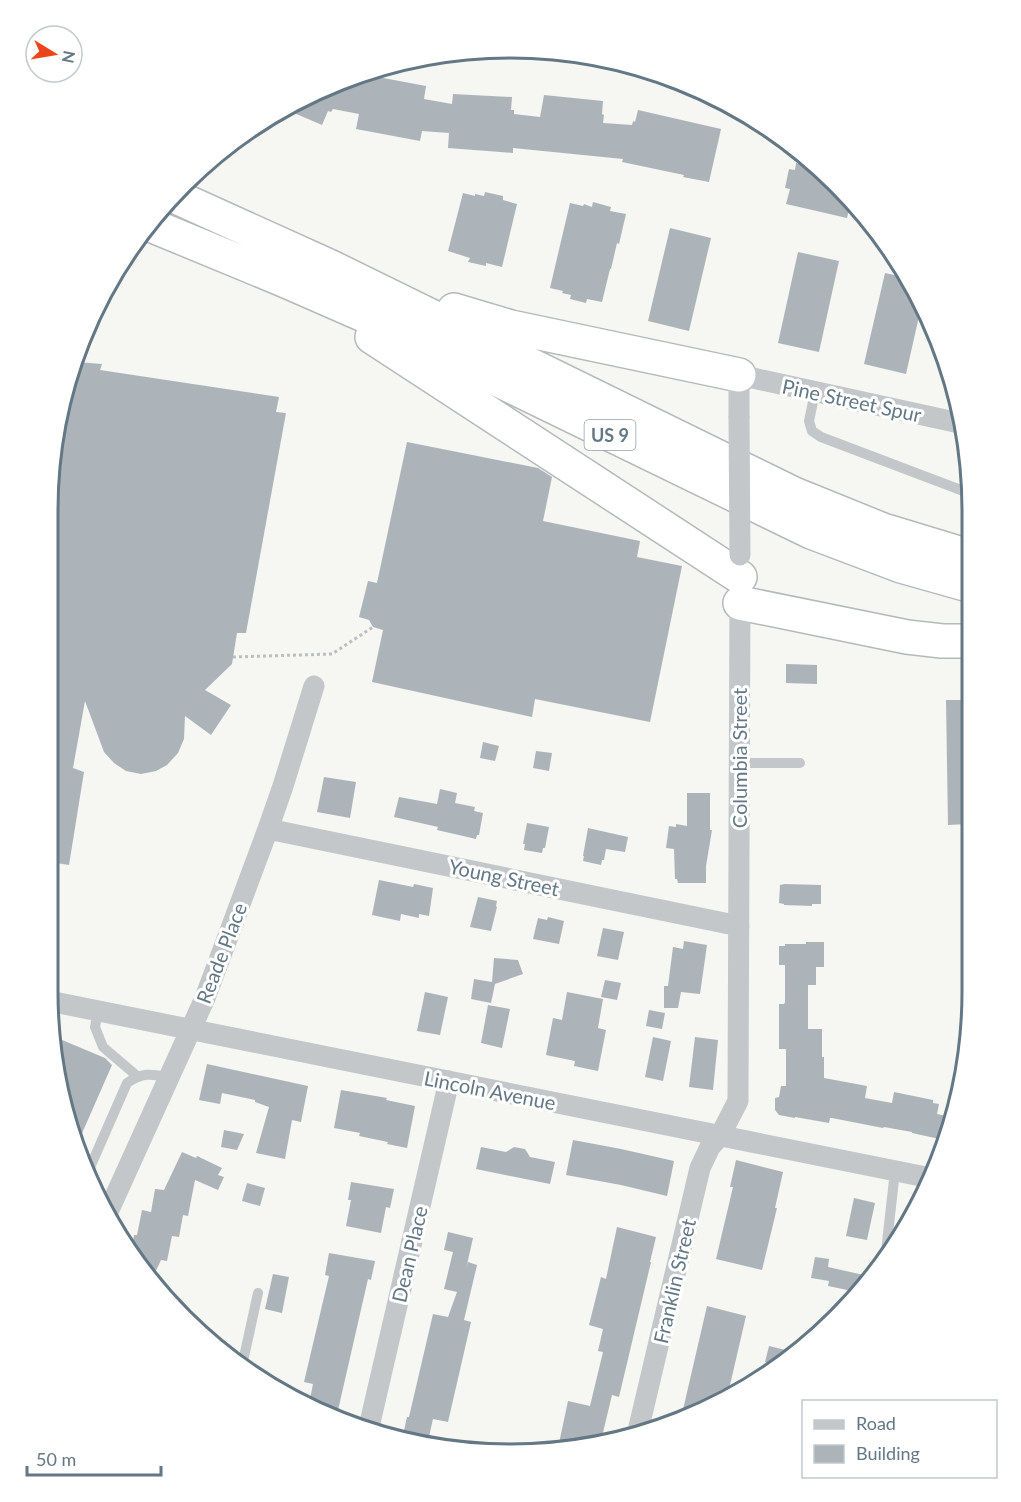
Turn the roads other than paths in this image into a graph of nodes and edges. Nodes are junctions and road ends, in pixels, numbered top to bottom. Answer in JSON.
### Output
{"nodes":[{"id":1,"x":183,"y":200,"type":"edge"},
{"id":2,"x":158,"y":228,"type":"edge"},
{"id":3,"x":255,"y":267,"type":"junction"},
{"id":4,"x":331,"y":267,"type":"junction"},
{"id":5,"x":739,"y":375,"type":"junction"},
{"id":6,"x":815,"y":392,"type":"junction"},
{"id":7,"x":954,"y":422,"type":"edge"},
{"id":8,"x":962,"y":491,"type":"edge"},
{"id":9,"x":962,"y":554,"type":"edge"},
{"id":10,"x":740,"y":578,"type":"junction"},
{"id":11,"x":962,"y":583,"type":"edge"},
{"id":12,"x":962,"y":641,"type":"edge"},
{"id":13,"x":314,"y":686,"type":"dead end"},
{"id":14,"x":739,"y":763,"type":"junction"},
{"id":15,"x":800,"y":763,"type":"dead end"},
{"id":16,"x":268,"y":829,"type":"junction"},
{"id":17,"x":739,"y":926,"type":"junction"},
{"id":18,"x":58,"y":1003,"type":"edge"},
{"id":19,"x":98,"y":1011,"type":"junction"},
{"id":20,"x":190,"y":1029,"type":"junction"},
{"id":21,"x":137,"y":1076,"type":"junction"},
{"id":22,"x":168,"y":1077,"type":"junction"},
{"id":23,"x":450,"y":1081,"type":"junction"},
{"id":24,"x":720,"y":1136,"type":"junction"},
{"id":25,"x":92,"y":1162,"type":"edge"},
{"id":26,"x":895,"y":1171,"type":"junction"},
{"id":27,"x":923,"y":1176,"type":"edge"},
{"id":28,"x":110,"y":1201,"type":"edge"},
{"id":29,"x":887,"y":1241,"type":"edge"},
{"id":30,"x":258,"y":1293,"type":"dead end"},
{"id":31,"x":244,"y":1356,"type":"edge"},
{"id":32,"x":370,"y":1421,"type":"edge"},
{"id":33,"x":641,"y":1424,"type":"edge"}],
"edges":[{"from":1,"to":4,"type":"highway","number":"US 9"},
{"from":2,"to":3,"type":"highway","number":"US 9"},
{"from":3,"to":10,"type":"highway"},
{"from":3,"to":11,"type":"highway","number":"US 9"},
{"from":4,"to":5,"type":"highway"},
{"from":4,"to":9,"type":"highway","number":"US 9"},
{"from":5,"to":6,"type":"street","name":"Pine Street Spur"},
{"from":5,"to":10,"type":"street","name":"Columbia Street","bridge":true},
{"from":6,"to":7,"type":"street","name":"Pine Street Spur"},
{"from":6,"to":8,"type":"lane"},
{"from":10,"to":12,"type":"highway"},
{"from":10,"to":14,"type":"street","name":"Columbia Street"},
{"from":13,"to":16,"type":"street","name":"Reade Place"},
{"from":14,"to":15,"type":"lane"},
{"from":14,"to":17,"type":"street","name":"Columbia Street"},
{"from":16,"to":17,"type":"street","name":"Young Street"},
{"from":16,"to":20,"type":"street","name":"Reade Place"},
{"from":17,"to":24,"type":"street","name":"Columbia Street"},
{"from":18,"to":19,"type":"street","name":"Lincoln Avenue"},
{"from":19,"to":20,"type":"street","name":"Lincoln Avenue"},
{"from":19,"to":21,"type":"lane"},
{"from":20,"to":22,"type":"street","name":"Reade Place"},
{"from":20,"to":23,"type":"street","name":"Lincoln Avenue"},
{"from":21,"to":22,"type":"lane"},
{"from":21,"to":25,"type":"lane"},
{"from":22,"to":28,"type":"street","name":"Reade Place"},
{"from":23,"to":24,"type":"street","name":"Lincoln Avenue"},
{"from":23,"to":32,"type":"street","name":"Dean Place"},
{"from":24,"to":26,"type":"street","name":"Lincoln Avenue"},
{"from":24,"to":33,"type":"street","name":"Franklin Street"},
{"from":26,"to":27,"type":"street","name":"Lincoln Avenue"},
{"from":26,"to":29,"type":"lane"},
{"from":30,"to":31,"type":"lane"}]}
